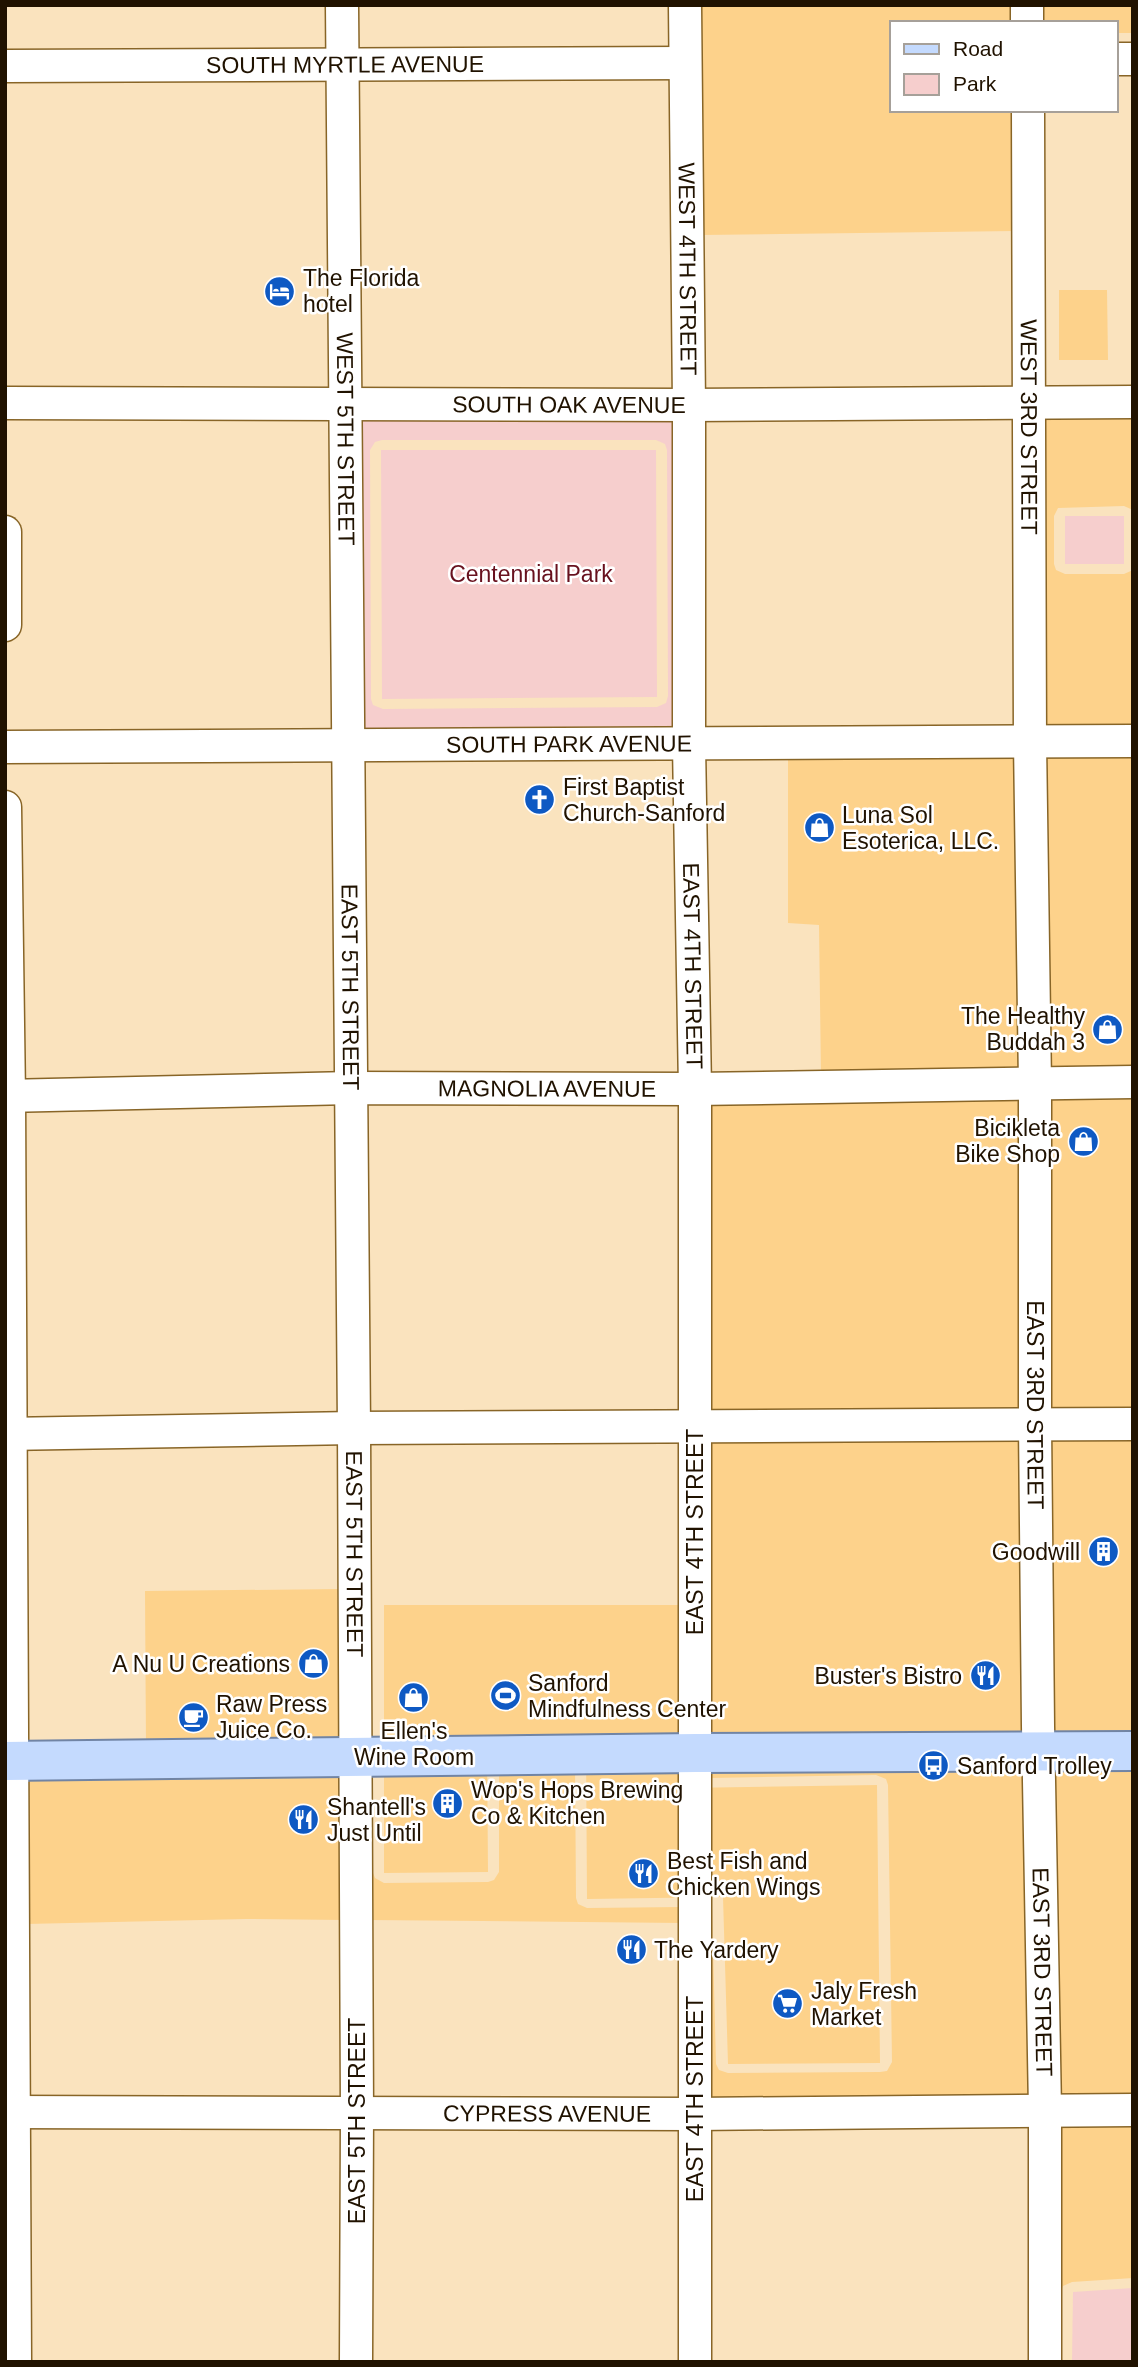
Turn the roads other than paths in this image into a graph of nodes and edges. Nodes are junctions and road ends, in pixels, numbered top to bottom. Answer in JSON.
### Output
{"nodes":[{"id":1,"x":342,"y":5,"type":"edge"},
{"id":2,"x":685,"y":5,"type":"edge"},
{"id":3,"x":685,"y":63,"type":"junction"},
{"id":4,"x":342,"y":65,"type":"junction"},
{"id":5,"x":5,"y":66,"type":"edge"},
{"id":6,"x":1028,"y":112,"type":"edge"},
{"id":7,"x":1029,"y":402,"type":"junction"},
{"id":8,"x":1133,"y":402,"type":"edge"},
{"id":9,"x":5,"y":403,"type":"edge"},
{"id":10,"x":346,"y":404,"type":"junction"},
{"id":11,"x":689,"y":405,"type":"junction"},
{"id":12,"x":5,"y":532,"type":"edge"},
{"id":13,"x":5,"y":625,"type":"edge"},
{"id":14,"x":1133,"y":741,"type":"edge"},
{"id":15,"x":1030,"y":742,"type":"junction"},
{"id":16,"x":689,"y":745,"type":"junction"},
{"id":17,"x":348,"y":746,"type":"junction"},
{"id":18,"x":5,"y":747,"type":"edge"},
{"id":19,"x":5,"y":807,"type":"edge"},
{"id":20,"x":1133,"y":1082,"type":"edge"},
{"id":21,"x":1035,"y":1084,"type":"junction"},
{"id":22,"x":351,"y":1088,"type":"junction"},
{"id":23,"x":695,"y":1089,"type":"junction"},
{"id":24,"x":7,"y":1096,"type":"edge"},
{"id":25,"x":1035,"y":1424,"type":"junction"},
{"id":26,"x":1133,"y":1424,"type":"edge"},
{"id":27,"x":695,"y":1426,"type":"junction"},
{"id":28,"x":354,"y":1428,"type":"junction"},
{"id":29,"x":8,"y":1434,"type":"edge"},
{"id":30,"x":1039,"y":1751,"type":"junction"},
{"id":31,"x":1133,"y":1751,"type":"edge"},
{"id":32,"x":696,"y":1753,"type":"junction"},
{"id":33,"x":355,"y":1758,"type":"junction"},
{"id":34,"x":9,"y":1761,"type":"edge"},
{"id":35,"x":1045,"y":2109,"type":"junction"},
{"id":36,"x":1133,"y":2109,"type":"edge"},
{"id":37,"x":9,"y":2112,"type":"edge"},
{"id":38,"x":357,"y":2113,"type":"junction"},
{"id":39,"x":695,"y":2114,"type":"junction"},
{"id":40,"x":15,"y":2362,"type":"edge"},
{"id":41,"x":356,"y":2362,"type":"edge"},
{"id":42,"x":695,"y":2362,"type":"edge"},
{"id":43,"x":1045,"y":2362,"type":"edge"}],
"edges":[{"from":1,"to":4,"type":"street","name":"WEST 5TH STREET"},
{"from":2,"to":3,"type":"street","name":"WEST 4TH STREET"},
{"from":3,"to":4,"type":"street","name":"SOUTH MYRTLE AVENUE"},
{"from":3,"to":11,"type":"street","name":"WEST 4TH STREET"},
{"from":4,"to":5,"type":"street","name":"SOUTH MYRTLE AVENUE"},
{"from":4,"to":10,"type":"street","name":"WEST 5TH STREET"},
{"from":6,"to":7,"type":"street","name":"WEST 3RD STREET"},
{"from":7,"to":8,"type":"street","name":"SOUTH OAK AVENUE"},
{"from":7,"to":11,"type":"street","name":"SOUTH OAK AVENUE"},
{"from":7,"to":15,"type":"street","name":"WEST 3RD STREET"},
{"from":9,"to":10,"type":"street","name":"SOUTH OAK AVENUE"},
{"from":10,"to":11,"type":"street","name":"SOUTH OAK AVENUE"},
{"from":10,"to":17,"type":"street","name":"WEST 5TH STREET"},
{"from":11,"to":16,"type":"street","name":"WEST 4TH STREET"},
{"from":12,"to":13,"type":"street"},
{"from":14,"to":15,"type":"street","name":"SOUTH PARK AVENUE"},
{"from":15,"to":16,"type":"street","name":"SOUTH PARK AVENUE"},
{"from":15,"to":21,"type":"street","name":"EAST 3RD STREET"},
{"from":16,"to":17,"type":"street","name":"SOUTH PARK AVENUE"},
{"from":16,"to":23,"type":"street","name":"EAST 4TH STREET"},
{"from":17,"to":18,"type":"street","name":"SOUTH PARK AVENUE"},
{"from":17,"to":22,"type":"street","name":"EAST 5TH STREET"},
{"from":19,"to":24,"type":"street"},
{"from":20,"to":21,"type":"street","name":"MAGNOLIA AVENUE"},
{"from":21,"to":23,"type":"street","name":"MAGNOLIA AVENUE"},
{"from":21,"to":25,"type":"street","name":"EAST 3RD STREET"},
{"from":22,"to":23,"type":"street","name":"MAGNOLIA AVENUE"},
{"from":22,"to":24,"type":"street","name":"MAGNOLIA AVENUE"},
{"from":22,"to":28,"type":"street","name":"EAST 5TH STREET"},
{"from":23,"to":27,"type":"street","name":"EAST 4TH STREET"},
{"from":24,"to":29,"type":"street"},
{"from":25,"to":26,"type":"street"},
{"from":25,"to":27,"type":"street"},
{"from":25,"to":30,"type":"street","name":"EAST 3RD STREET"},
{"from":27,"to":28,"type":"street"},
{"from":27,"to":32,"type":"street","name":"EAST 4TH STREET"},
{"from":28,"to":29,"type":"street"},
{"from":28,"to":33,"type":"street","name":"EAST 5TH STREET"},
{"from":29,"to":34,"type":"street"},
{"from":30,"to":31,"type":"main road"},
{"from":30,"to":32,"type":"main road"},
{"from":30,"to":35,"type":"street","name":"EAST 3RD STREET"},
{"from":32,"to":33,"type":"main road"},
{"from":32,"to":39,"type":"street","name":"EAST 4TH STREET"},
{"from":33,"to":34,"type":"main road"},
{"from":33,"to":38,"type":"street","name":"EAST 5TH STREET"},
{"from":34,"to":37,"type":"street"},
{"from":35,"to":36,"type":"street","name":"CYPRESS AVENUE"},
{"from":35,"to":39,"type":"street","name":"CYPRESS AVENUE"},
{"from":35,"to":43,"type":"street","name":"EAST 3RD STREET"},
{"from":37,"to":38,"type":"street","name":"CYPRESS AVENUE"},
{"from":37,"to":40,"type":"street"},
{"from":38,"to":39,"type":"street","name":"CYPRESS AVENUE"},
{"from":38,"to":41,"type":"street","name":"EAST 5TH STREET"},
{"from":39,"to":42,"type":"street","name":"EAST 4TH STREET"}]}
